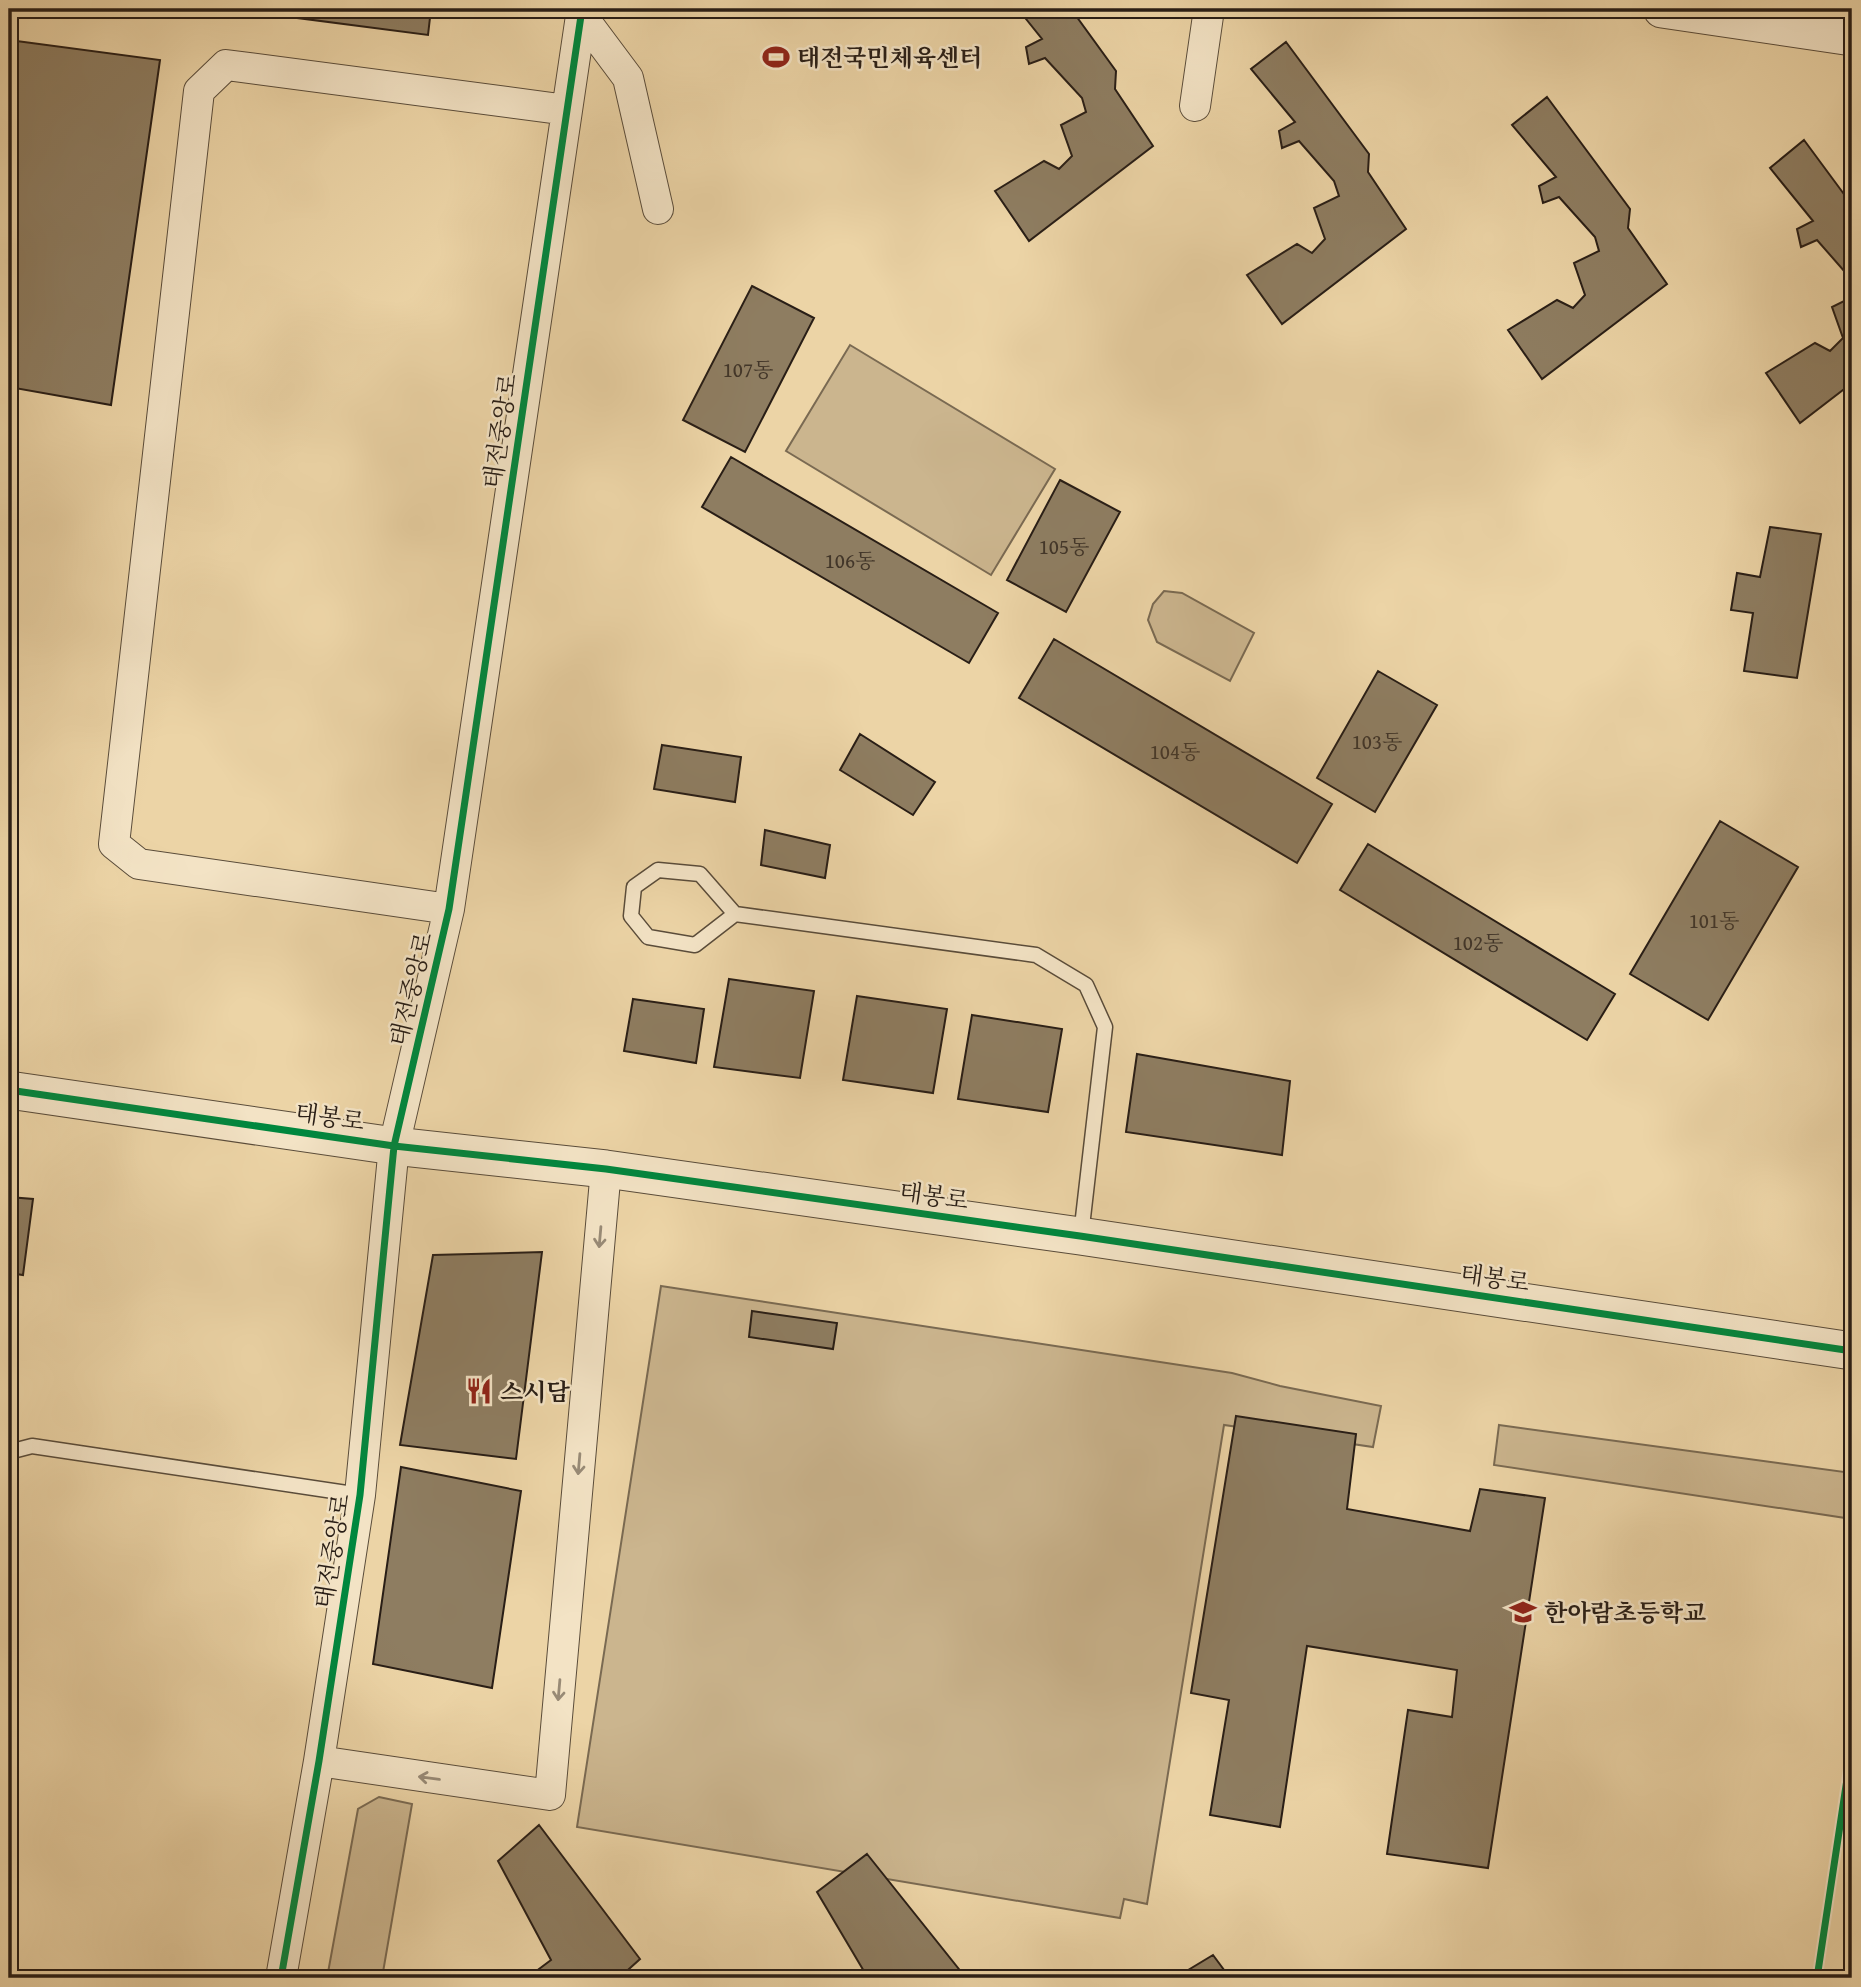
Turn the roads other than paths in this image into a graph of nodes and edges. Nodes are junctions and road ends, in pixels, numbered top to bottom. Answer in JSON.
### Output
{"nodes":[{"id":1,"x":1209,"y":9,"type":"edge"},
{"id":2,"x":1662,"y":9,"type":"edge"},
{"id":3,"x":581,"y":12,"type":"edge"},
{"id":4,"x":1852,"y":37,"type":"edge"},
{"id":5,"x":1195,"y":106,"type":"dead end"},
{"id":6,"x":567,"y":110,"type":"junction"},
{"id":7,"x":658,"y":209,"type":"dead end"},
{"id":8,"x":449,"y":909,"type":"junction"},
{"id":9,"x":734,"y":914,"type":"junction"},
{"id":10,"x":9,"y":1090,"type":"edge"},
{"id":11,"x":394,"y":1146,"type":"junction"},
{"id":12,"x":606,"y":1169,"type":"junction"},
{"id":13,"x":1080,"y":1236,"type":"junction"},
{"id":14,"x":1852,"y":1351,"type":"edge"},
{"id":15,"x":9,"y":1452,"type":"edge"},
{"id":16,"x":360,"y":1495,"type":"junction"},
{"id":17,"x":319,"y":1761,"type":"junction"},
{"id":18,"x":281,"y":1978,"type":"edge"}],
"edges":[{"from":1,"to":5,"type":"street"},
{"from":2,"to":4,"type":"street"},
{"from":3,"to":6,"type":"street","name":"태전중앙로"},
{"from":3,"to":7,"type":"street"},
{"from":6,"to":8,"type":"street","name":"태전중앙로"},
{"from":6,"to":8,"type":"street"},
{"from":8,"to":11,"type":"street","name":"태전중앙로"},
{"from":9,"to":9,"type":"lane"},
{"from":9,"to":13,"type":"lane"},
{"from":10,"to":11,"type":"street","name":"태봉로"},
{"from":11,"to":12,"type":"street","name":"태봉로"},
{"from":11,"to":16,"type":"street","name":"태전중앙로"},
{"from":12,"to":13,"type":"street","name":"태봉로"},
{"from":12,"to":17,"type":"street","one_way":true},
{"from":13,"to":14,"type":"street","name":"태봉로"},
{"from":15,"to":16,"type":"lane"},
{"from":16,"to":17,"type":"street","name":"태전중앙로"},
{"from":17,"to":18,"type":"street","name":"태전중앙로"}]}
